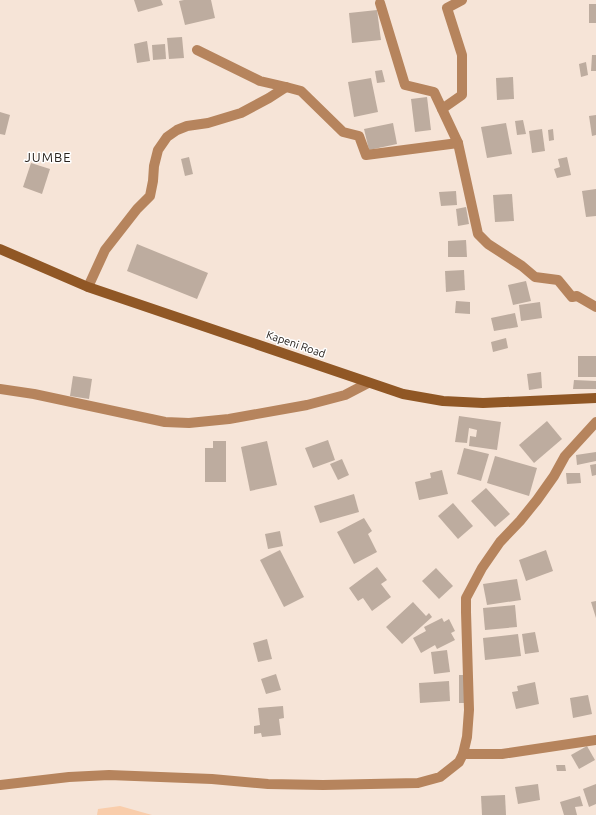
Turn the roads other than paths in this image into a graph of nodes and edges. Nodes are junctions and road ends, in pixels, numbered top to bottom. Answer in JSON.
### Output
{"nodes":[{"id":1,"x":462,"y":0,"type":"edge"},
{"id":2,"x":380,"y":3,"type":"dead end"},
{"id":3,"x":197,"y":50,"type":"dead end"},
{"id":4,"x":286,"y":87,"type":"junction"},
{"id":5,"x":442,"y":109,"type":"junction"},
{"id":6,"x":458,"y":143,"type":"junction"},
{"id":7,"x":0,"y":250,"type":"edge"},
{"id":8,"x":88,"y":287,"type":"junction"},
{"id":9,"x":596,"y":307,"type":"edge"},
{"id":10,"x":368,"y":383,"type":"junction"},
{"id":11,"x":0,"y":389,"type":"edge"},
{"id":12,"x":596,"y":398,"type":"edge"},
{"id":13,"x":596,"y":422,"type":"edge"},
{"id":14,"x":596,"y":740,"type":"edge"},
{"id":15,"x":463,"y":754,"type":"junction"},
{"id":16,"x":0,"y":785,"type":"edge"}],
"edges":[{"from":1,"to":5,"type":"street"},
{"from":2,"to":5,"type":"street"},
{"from":3,"to":4,"type":"street"},
{"from":4,"to":6,"type":"street"},
{"from":4,"to":8,"type":"street"},
{"from":5,"to":6,"type":"street"},
{"from":6,"to":9,"type":"street"},
{"from":7,"to":8,"type":"main road","name":"Kapeni Road"},
{"from":8,"to":10,"type":"main road","name":"Kapeni Road"},
{"from":10,"to":11,"type":"street"},
{"from":10,"to":12,"type":"main road","name":"Kapeni Road"},
{"from":13,"to":15,"type":"street"},
{"from":14,"to":15,"type":"street"},
{"from":15,"to":16,"type":"street"}]}
